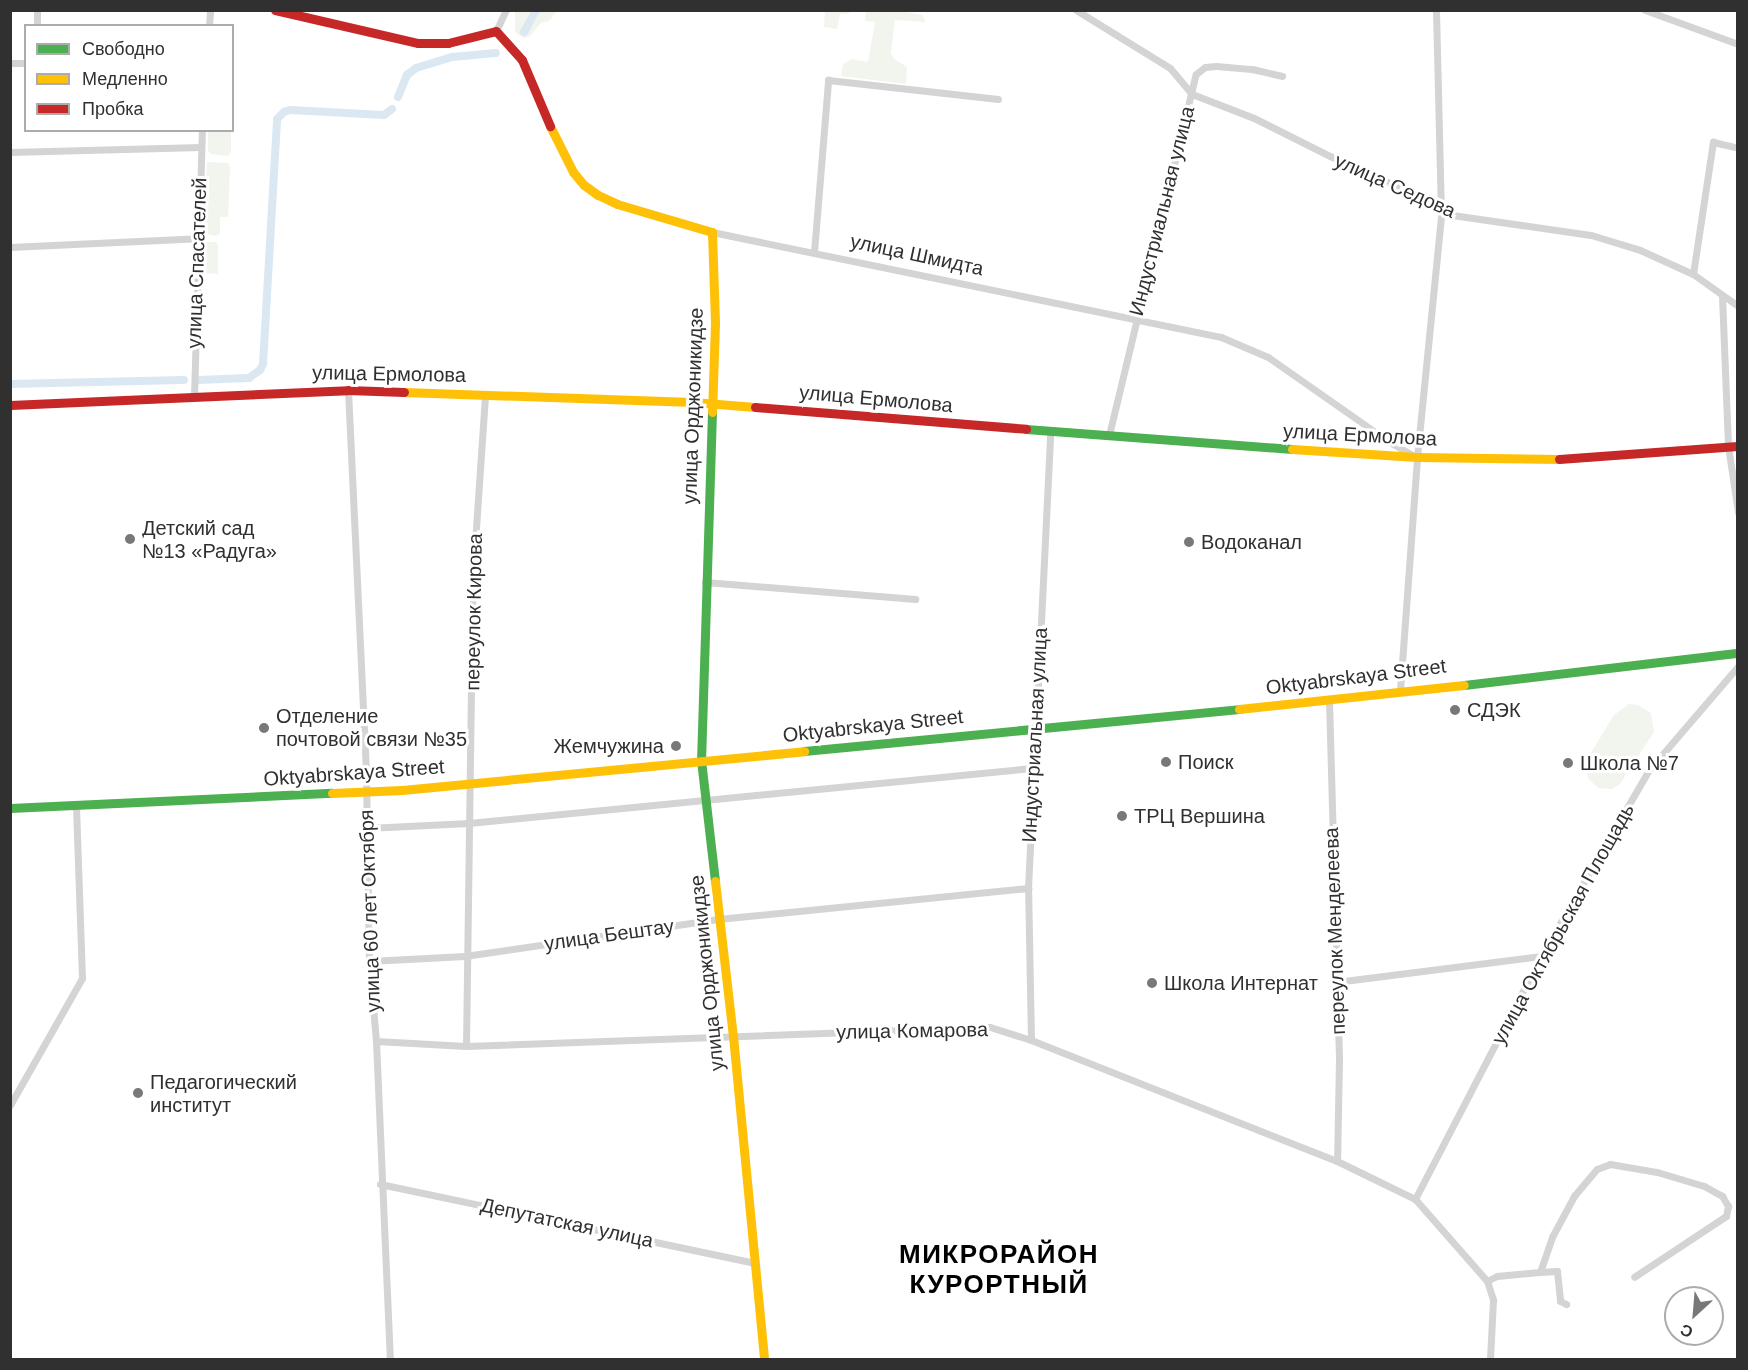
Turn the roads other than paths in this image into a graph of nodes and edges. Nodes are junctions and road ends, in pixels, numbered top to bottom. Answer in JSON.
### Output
{"nodes":[{"id":1,"x":275,"y":10,"type":"edge"},
{"id":2,"x":506,"y":10,"type":"edge"},
{"id":3,"x":1076,"y":10,"type":"edge"},
{"id":4,"x":1436,"y":10,"type":"edge"},
{"id":5,"x":1646,"y":10,"type":"edge"},
{"id":6,"x":496,"y":32,"type":"junction"},
{"id":7,"x":1737,"y":44,"type":"edge"},
{"id":8,"x":1282,"y":76,"type":"dead end"},
{"id":9,"x":1192,"y":94,"type":"junction"},
{"id":10,"x":998,"y":99,"type":"dead end"},
{"id":11,"x":202,"y":132,"type":"edge"},
{"id":12,"x":201,"y":147,"type":"junction"},
{"id":13,"x":1737,"y":148,"type":"edge"},
{"id":14,"x":10,"y":152,"type":"edge"},
{"id":15,"x":1440,"y":207,"type":"junction"},
{"id":16,"x":712,"y":232,"type":"junction"},
{"id":17,"x":198,"y":238,"type":"junction"},
{"id":18,"x":10,"y":247,"type":"edge"},
{"id":19,"x":814,"y":252,"type":"junction"},
{"id":20,"x":1693,"y":274,"type":"junction"},
{"id":21,"x":1722,"y":296,"type":"junction"},
{"id":22,"x":1737,"y":306,"type":"edge"},
{"id":23,"x":1135,"y":318,"type":"junction"},
{"id":24,"x":348,"y":390,"type":"junction"},
{"id":25,"x":194,"y":392,"type":"junction"},
{"id":26,"x":485,"y":394,"type":"junction"},
{"id":27,"x":711,"y":404,"type":"junction"},
{"id":28,"x":10,"y":405,"type":"edge"},
{"id":29,"x":1050,"y":431,"type":"junction"},
{"id":30,"x":1108,"y":435,"type":"junction"},
{"id":31,"x":1733,"y":446,"type":"edge"},
{"id":32,"x":1417,"y":457,"type":"junction"},
{"id":33,"x":1737,"y":512,"type":"edge"},
{"id":34,"x":705,"y":582,"type":"junction"},
{"id":35,"x":915,"y":599,"type":"dead end"},
{"id":36,"x":1737,"y":653,"type":"edge"},
{"id":37,"x":1737,"y":666,"type":"edge"},
{"id":38,"x":1400,"y":690,"type":"junction"},
{"id":39,"x":1329,"y":700,"type":"junction"},
{"id":40,"x":1034,"y":728,"type":"junction"},
{"id":41,"x":701,"y":760,"type":"junction"},
{"id":42,"x":1032,"y":768,"type":"junction"},
{"id":43,"x":470,"y":783,"type":"junction"},
{"id":44,"x":366,"y":793,"type":"junction"},
{"id":45,"x":706,"y":800,"type":"junction"},
{"id":46,"x":76,"y":806,"type":"junction"},
{"id":47,"x":10,"y":808,"type":"edge"},
{"id":48,"x":469,"y":823,"type":"junction"},
{"id":49,"x":367,"y":828,"type":"junction"},
{"id":50,"x":1028,"y":888,"type":"junction"},
{"id":51,"x":718,"y":919,"type":"junction"},
{"id":52,"x":465,"y":956,"type":"junction"},
{"id":53,"x":1541,"y":956,"type":"junction"},
{"id":54,"x":369,"y":961,"type":"junction"},
{"id":55,"x":1336,"y":982,"type":"junction"},
{"id":56,"x":733,"y":1036,"type":"junction"},
{"id":57,"x":1030,"y":1040,"type":"junction"},
{"id":58,"x":376,"y":1041,"type":"junction"},
{"id":59,"x":466,"y":1046,"type":"junction"},
{"id":60,"x":10,"y":1105,"type":"edge"},
{"id":61,"x":1337,"y":1161,"type":"junction"},
{"id":62,"x":380,"y":1184,"type":"junction"},
{"id":63,"x":1415,"y":1199,"type":"junction"},
{"id":64,"x":754,"y":1263,"type":"junction"},
{"id":65,"x":1540,"y":1272,"type":"junction"},
{"id":66,"x":1634,"y":1277,"type":"dead end"},
{"id":67,"x":1487,"y":1281,"type":"junction"},
{"id":68,"x":1566,"y":1304,"type":"dead end"},
{"id":69,"x":390,"y":1359,"type":"edge"},
{"id":70,"x":764,"y":1359,"type":"edge"},
{"id":71,"x":1490,"y":1359,"type":"edge"}],
"edges":[{"from":1,"to":6,"type":"street"},
{"from":2,"to":6,"type":"street"},
{"from":3,"to":9,"type":"street","name":"улица Седова"},
{"from":4,"to":15,"type":"street"},
{"from":5,"to":7,"type":"street"},
{"from":6,"to":16,"type":"street","name":"улица Шмидта"},
{"from":8,"to":9,"type":"street","name":"Индустриальная улица"},
{"from":9,"to":15,"type":"street","name":"улица Седова"},
{"from":9,"to":23,"type":"street","name":"Индустриальная улица"},
{"from":10,"to":19,"type":"street"},
{"from":11,"to":12,"type":"street","name":"улица Спасателей"},
{"from":12,"to":14,"type":"street"},
{"from":12,"to":17,"type":"street","name":"улица Спасателей"},
{"from":13,"to":20,"type":"street"},
{"from":15,"to":20,"type":"street","name":"улица Седова"},
{"from":15,"to":32,"type":"street"},
{"from":16,"to":19,"type":"street","name":"улица Шмидта"},
{"from":16,"to":27,"type":"street","name":"улица Орджоникидзе"},
{"from":17,"to":18,"type":"street"},
{"from":17,"to":25,"type":"street","name":"улица Спасателей"},
{"from":19,"to":23,"type":"street","name":"улица Шмидта"},
{"from":20,"to":21,"type":"street","name":"улица Седова"},
{"from":21,"to":22,"type":"street","name":"улица Седова"},
{"from":21,"to":31,"type":"street"},
{"from":23,"to":30,"type":"street","name":"Индустриальная улица"},
{"from":23,"to":32,"type":"street","name":"улица Шмидта"},
{"from":24,"to":25,"type":"street","name":"улица Ермолова"},
{"from":24,"to":26,"type":"street","name":"улица Ермолова"},
{"from":24,"to":44,"type":"street","name":"улица 60 лет Октября"},
{"from":25,"to":28,"type":"street","name":"улица Ермолова"},
{"from":26,"to":27,"type":"street","name":"улица Ермолова"},
{"from":26,"to":43,"type":"street","name":"переулок Кирова"},
{"from":27,"to":29,"type":"street","name":"улица Ермолова"},
{"from":27,"to":34,"type":"street","name":"улица Орджоникидзе"},
{"from":29,"to":30,"type":"street","name":"улица Ермолова"},
{"from":29,"to":40,"type":"street","name":"Индустриальная улица"},
{"from":30,"to":32,"type":"street","name":"улица Ермолова"},
{"from":31,"to":32,"type":"street","name":"улица Ермолова"},
{"from":31,"to":33,"type":"street"},
{"from":32,"to":38,"type":"street"},
{"from":34,"to":35,"type":"street"},
{"from":34,"to":41,"type":"street","name":"улица Орджоникидзе"},
{"from":36,"to":38,"type":"street","name":"Oktyabrskaya Street"},
{"from":37,"to":53,"type":"street","name":"улица Октябрьская Площадь"},
{"from":38,"to":39,"type":"street","name":"Oktyabrskaya Street"},
{"from":39,"to":40,"type":"street","name":"Oktyabrskaya Street"},
{"from":39,"to":55,"type":"street","name":"переулок Менделеева"},
{"from":40,"to":41,"type":"street","name":"Oktyabrskaya Street"},
{"from":40,"to":42,"type":"street","name":"Индустриальная улица"},
{"from":41,"to":43,"type":"street","name":"Oktyabrskaya Street"},
{"from":41,"to":45,"type":"street","name":"улица Орджоникидзе"},
{"from":42,"to":45,"type":"street"},
{"from":42,"to":50,"type":"street","name":"Индустриальная улица"},
{"from":43,"to":44,"type":"street","name":"Oktyabrskaya Street"},
{"from":43,"to":48,"type":"street","name":"переулок Кирова"},
{"from":44,"to":46,"type":"street","name":"Oktyabrskaya Street"},
{"from":44,"to":49,"type":"street","name":"улица 60 лет Октября"},
{"from":45,"to":48,"type":"street"},
{"from":45,"to":51,"type":"street","name":"улица Орджоникидзе"},
{"from":46,"to":47,"type":"street","name":"Oktyabrskaya Street"},
{"from":46,"to":60,"type":"street"},
{"from":48,"to":49,"type":"street"},
{"from":48,"to":52,"type":"street","name":"переулок Кирова"},
{"from":49,"to":54,"type":"street","name":"улица 60 лет Октября"},
{"from":50,"to":51,"type":"street","name":"улица Бештау"},
{"from":50,"to":57,"type":"street","name":"Индустриальная улица"},
{"from":51,"to":52,"type":"street","name":"улица Бештау"},
{"from":51,"to":56,"type":"street","name":"улица Орджоникидзе"},
{"from":52,"to":54,"type":"street","name":"улица Бештау"},
{"from":52,"to":59,"type":"street","name":"переулок Кирова"},
{"from":53,"to":55,"type":"street"},
{"from":53,"to":63,"type":"street","name":"улица Октябрьская Площадь"},
{"from":54,"to":58,"type":"street","name":"улица 60 лет Октября"},
{"from":55,"to":61,"type":"street","name":"переулок Менделеева"},
{"from":56,"to":57,"type":"street","name":"улица Комарова"},
{"from":56,"to":59,"type":"street","name":"улица Комарова"},
{"from":56,"to":64,"type":"street","name":"улица Орджоникидзе"},
{"from":57,"to":61,"type":"street","name":"улица Комарова"},
{"from":58,"to":59,"type":"street","name":"улица Комарова"},
{"from":58,"to":62,"type":"street","name":"улица 60 лет Октября"},
{"from":61,"to":63,"type":"street","name":"улица Комарова"},
{"from":62,"to":64,"type":"street","name":"Депутатская улица"},
{"from":62,"to":69,"type":"street","name":"улица 60 лет Октября"},
{"from":63,"to":67,"type":"street"},
{"from":64,"to":70,"type":"street","name":"улица Орджоникидзе"},
{"from":65,"to":66,"type":"street"},
{"from":65,"to":67,"type":"street"},
{"from":65,"to":68,"type":"street"},
{"from":67,"to":71,"type":"street"}]}
